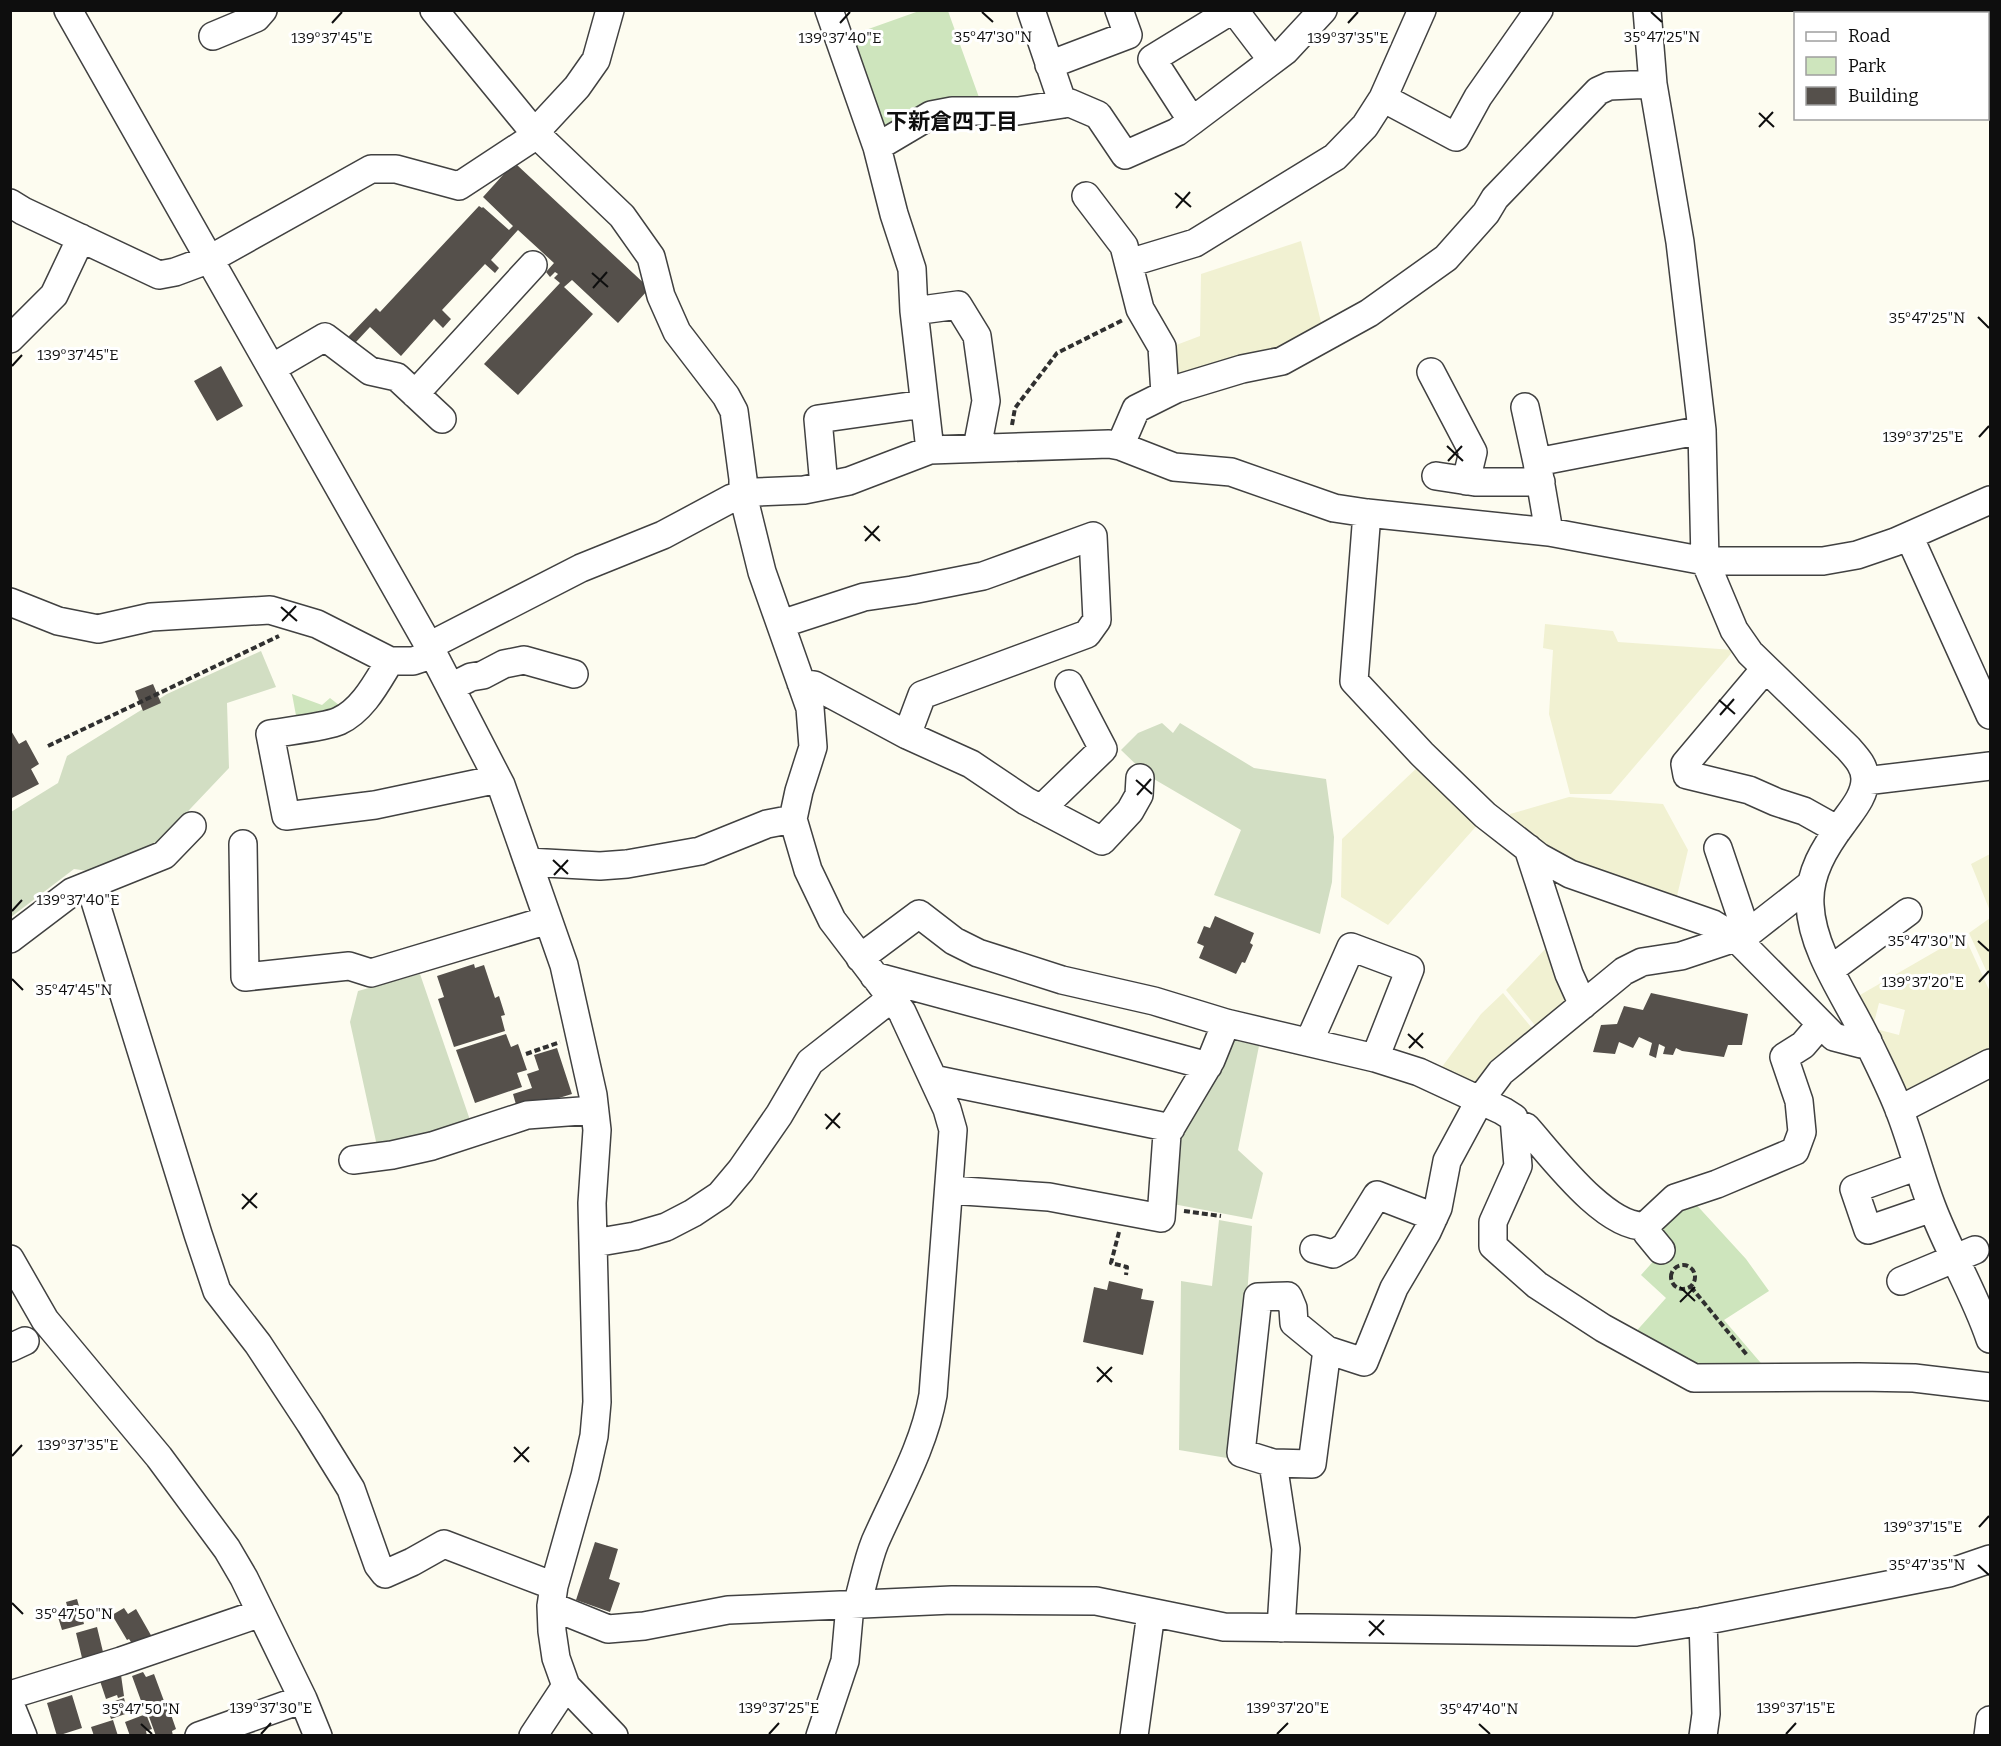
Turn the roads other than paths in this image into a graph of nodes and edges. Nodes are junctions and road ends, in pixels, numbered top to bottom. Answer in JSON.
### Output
{"nodes":[{"id":1,"x":68,"y":10,"type":"edge"},
{"id":2,"x":263,"y":10,"type":"edge"},
{"id":3,"x":434,"y":10,"type":"edge"},
{"id":4,"x":610,"y":10,"type":"edge"},
{"id":5,"x":829,"y":10,"type":"edge"},
{"id":6,"x":1030,"y":10,"type":"edge"},
{"id":7,"x":1119,"y":10,"type":"edge"},
{"id":8,"x":1233,"y":10,"type":"edge"},
{"id":9,"x":1323,"y":10,"type":"edge"},
{"id":10,"x":1539,"y":10,"type":"edge"},
{"id":11,"x":1647,"y":10,"type":"edge"},
{"id":12,"x":1416,"y":13,"type":"edge"},
{"id":13,"x":213,"y":36,"type":"dead end"},
{"id":14,"x":1272,"y":60,"type":"junction"},
{"id":15,"x":1049,"y":65,"type":"junction"},
{"id":16,"x":1653,"y":84,"type":"junction"},
{"id":17,"x":1383,"y":98,"type":"junction"},
{"id":18,"x":1063,"y":104,"type":"junction"},
{"id":19,"x":1192,"y":122,"type":"junction"},
{"id":20,"x":534,"y":132,"type":"junction"},
{"id":21,"x":877,"y":147,"type":"junction"},
{"id":22,"x":1086,"y":196,"type":"dead end"},
{"id":23,"x":10,"y":202,"type":"edge"},
{"id":24,"x":81,"y":238,"type":"junction"},
{"id":25,"x":210,"y":259,"type":"junction"},
{"id":26,"x":1129,"y":263,"type":"junction"},
{"id":27,"x":533,"y":265,"type":"dead end"},
{"id":28,"x":914,"y":311,"type":"junction"},
{"id":29,"x":10,"y":339,"type":"edge"},
{"id":30,"x":272,"y":368,"type":"junction"},
{"id":31,"x":1431,"y":372,"type":"dead end"},
{"id":32,"x":415,"y":394,"type":"junction"},
{"id":33,"x":1165,"y":394,"type":"junction"},
{"id":34,"x":924,"y":404,"type":"junction"},
{"id":35,"x":1525,"y":407,"type":"dead end"},
{"id":36,"x":442,"y":419,"type":"dead end"},
{"id":37,"x":1702,"y":430,"type":"junction"},
{"id":38,"x":1120,"y":446,"type":"junction"},
{"id":39,"x":977,"y":448,"type":"junction"},
{"id":40,"x":930,"y":450,"type":"junction"},
{"id":41,"x":1539,"y":472,"type":"junction"},
{"id":42,"x":1436,"y":476,"type":"dead end"},
{"id":43,"x":1466,"y":481,"type":"junction"},
{"id":44,"x":824,"y":486,"type":"junction"},
{"id":45,"x":743,"y":495,"type":"junction"},
{"id":46,"x":1990,"y":500,"type":"edge"},
{"id":47,"x":1367,"y":513,"type":"junction"},
{"id":48,"x":1550,"y":532,"type":"junction"},
{"id":49,"x":1910,"y":536,"type":"junction"},
{"id":50,"x":1705,"y":561,"type":"junction"},
{"id":51,"x":10,"y":602,"type":"edge"},
{"id":52,"x":781,"y":624,"type":"junction"},
{"id":53,"x":432,"y":650,"type":"junction"},
{"id":54,"x":390,"y":661,"type":"junction"},
{"id":55,"x":1765,"y":669,"type":"junction"},
{"id":56,"x":574,"y":674,"type":"dead end"},
{"id":57,"x":801,"y":683,"type":"junction"},
{"id":58,"x":1069,"y":684,"type":"dead end"},
{"id":59,"x":452,"y":687,"type":"junction"},
{"id":60,"x":1990,"y":715,"type":"edge"},
{"id":61,"x":907,"y":735,"type":"junction"},
{"id":62,"x":1990,"y":766,"type":"edge"},
{"id":63,"x":1140,"y":777,"type":"dead end"},
{"id":64,"x":498,"y":779,"type":"junction"},
{"id":65,"x":1865,"y":781,"type":"junction"},
{"id":66,"x":1041,"y":809,"type":"junction"},
{"id":67,"x":793,"y":819,"type":"junction"},
{"id":68,"x":192,"y":826,"type":"dead end"},
{"id":69,"x":1838,"y":830,"type":"junction"},
{"id":70,"x":243,"y":844,"type":"dead end"},
{"id":71,"x":1528,"y":848,"type":"junction"},
{"id":72,"x":1718,"y":848,"type":"dead end"},
{"id":73,"x":528,"y":862,"type":"junction"},
{"id":74,"x":1811,"y":884,"type":"junction"},
{"id":75,"x":90,"y":885,"type":"junction"},
{"id":76,"x":1908,"y":912,"type":"dead end"},
{"id":77,"x":548,"y":920,"type":"junction"},
{"id":78,"x":1742,"y":936,"type":"junction"},
{"id":79,"x":10,"y":939,"type":"edge"},
{"id":80,"x":867,"y":967,"type":"junction"},
{"id":81,"x":1830,"y":969,"type":"junction"},
{"id":82,"x":893,"y":997,"type":"junction"},
{"id":83,"x":1583,"y":1005,"type":"junction"},
{"id":84,"x":1226,"y":1023,"type":"junction"},
{"id":85,"x":1821,"y":1024,"type":"junction"},
{"id":86,"x":1868,"y":1041,"type":"junction"},
{"id":87,"x":1309,"y":1042,"type":"junction"},
{"id":88,"x":1375,"y":1058,"type":"junction"},
{"id":89,"x":1990,"y":1063,"type":"edge"},
{"id":90,"x":1208,"y":1066,"type":"junction"},
{"id":91,"x":933,"y":1079,"type":"junction"},
{"id":92,"x":1480,"y":1100,"type":"junction"},
{"id":93,"x":594,"y":1110,"type":"junction"},
{"id":94,"x":1899,"y":1110,"type":"junction"},
{"id":95,"x":1515,"y":1124,"type":"junction"},
{"id":96,"x":1171,"y":1128,"type":"junction"},
{"id":97,"x":353,"y":1160,"type":"dead end"},
{"id":98,"x":1918,"y":1166,"type":"junction"},
{"id":99,"x":949,"y":1190,"type":"junction"},
{"id":100,"x":1932,"y":1208,"type":"junction"},
{"id":101,"x":1434,"y":1217,"type":"junction"},
{"id":102,"x":1645,"y":1226,"type":"junction"},
{"id":103,"x":594,"y":1243,"type":"junction"},
{"id":104,"x":1314,"y":1249,"type":"dead end"},
{"id":105,"x":1660,"y":1250,"type":"dead end"},
{"id":106,"x":1965,"y":1254,"type":"junction"},
{"id":107,"x":10,"y":1259,"type":"edge"},
{"id":108,"x":1901,"y":1281,"type":"dead end"},
{"id":109,"x":1990,"y":1338,"type":"edge"},
{"id":110,"x":1327,"y":1350,"type":"junction"},
{"id":111,"x":1990,"y":1387,"type":"edge"},
{"id":112,"x":1273,"y":1462,"type":"junction"},
{"id":113,"x":1990,"y":1559,"type":"edge"},
{"id":114,"x":553,"y":1596,"type":"junction"},
{"id":115,"x":854,"y":1605,"type":"junction"},
{"id":116,"x":1151,"y":1612,"type":"junction"},
{"id":117,"x":261,"y":1613,"type":"junction"},
{"id":118,"x":1703,"y":1621,"type":"junction"},
{"id":119,"x":1281,"y":1628,"type":"junction"},
{"id":120,"x":566,"y":1686,"type":"junction"},
{"id":121,"x":10,"y":1695,"type":"edge"},
{"id":122,"x":303,"y":1699,"type":"junction"},
{"id":123,"x":10,"y":1704,"type":"edge"},
{"id":124,"x":1990,"y":1720,"type":"edge"},
{"id":125,"x":22,"y":1736,"type":"edge"},
{"id":126,"x":199,"y":1736,"type":"edge"},
{"id":127,"x":318,"y":1736,"type":"edge"},
{"id":128,"x":533,"y":1736,"type":"edge"},
{"id":129,"x":614,"y":1736,"type":"edge"},
{"id":130,"x":820,"y":1736,"type":"edge"},
{"id":131,"x":1134,"y":1736,"type":"edge"},
{"id":132,"x":1703,"y":1736,"type":"edge"},
{"id":133,"x":1988,"y":1736,"type":"edge"}],
"edges":[{"from":1,"to":25,"type":"street"},
{"from":2,"to":13,"type":"street"},
{"from":3,"to":20,"type":"street"},
{"from":4,"to":20,"type":"street"},
{"from":5,"to":21,"type":"street"},
{"from":6,"to":15,"type":"street"},
{"from":7,"to":15,"type":"street"},
{"from":8,"to":14,"type":"street"},
{"from":8,"to":19,"type":"street"},
{"from":9,"to":14,"type":"street"},
{"from":10,"to":17,"type":"street"},
{"from":11,"to":16,"type":"street"},
{"from":12,"to":17,"type":"street"},
{"from":14,"to":19,"type":"street"},
{"from":15,"to":18,"type":"street"},
{"from":16,"to":33,"type":"street"},
{"from":16,"to":37,"type":"street"},
{"from":17,"to":26,"type":"street"},
{"from":18,"to":19,"type":"street"},
{"from":18,"to":21,"type":"street"},
{"from":20,"to":25,"type":"street"},
{"from":20,"to":45,"type":"street"},
{"from":21,"to":28,"type":"street"},
{"from":22,"to":26,"type":"street"},
{"from":23,"to":24,"type":"street"},
{"from":24,"to":25,"type":"street"},
{"from":24,"to":29,"type":"street"},
{"from":25,"to":30,"type":"street"},
{"from":26,"to":33,"type":"street"},
{"from":27,"to":32,"type":"street"},
{"from":28,"to":34,"type":"street"},
{"from":28,"to":39,"type":"street"},
{"from":30,"to":32,"type":"street"},
{"from":30,"to":53,"type":"street"},
{"from":31,"to":43,"type":"street"},
{"from":32,"to":36,"type":"street"},
{"from":33,"to":38,"type":"street"},
{"from":34,"to":40,"type":"street"},
{"from":34,"to":44,"type":"street"},
{"from":35,"to":41,"type":"street"},
{"from":37,"to":41,"type":"street"},
{"from":37,"to":50,"type":"street"},
{"from":38,"to":39,"type":"street"},
{"from":38,"to":47,"type":"street"},
{"from":39,"to":40,"type":"street"},
{"from":40,"to":44,"type":"street"},
{"from":41,"to":43,"type":"street"},
{"from":41,"to":48,"type":"street"},
{"from":42,"to":43,"type":"street"},
{"from":44,"to":45,"type":"street"},
{"from":45,"to":52,"type":"street"},
{"from":45,"to":53,"type":"street"},
{"from":46,"to":49,"type":"street"},
{"from":47,"to":48,"type":"street"},
{"from":47,"to":71,"type":"street"},
{"from":48,"to":50,"type":"street"},
{"from":49,"to":50,"type":"street"},
{"from":49,"to":60,"type":"street"},
{"from":50,"to":55,"type":"street"},
{"from":51,"to":54,"type":"street"},
{"from":52,"to":57,"type":"street"},
{"from":52,"to":61,"type":"street"},
{"from":53,"to":54,"type":"street"},
{"from":53,"to":59,"type":"street"},
{"from":54,"to":64,"type":"street"},
{"from":55,"to":65,"type":"street"},
{"from":55,"to":69,"type":"street"},
{"from":56,"to":59,"type":"street"},
{"from":57,"to":61,"type":"street"},
{"from":57,"to":67,"type":"street"},
{"from":58,"to":66,"type":"street"},
{"from":59,"to":64,"type":"street"},
{"from":61,"to":66,"type":"street"},
{"from":62,"to":65,"type":"street"},
{"from":63,"to":66,"type":"street"},
{"from":64,"to":73,"type":"street"},
{"from":65,"to":69,"type":"street"},
{"from":67,"to":73,"type":"street"},
{"from":67,"to":80,"type":"street"},
{"from":68,"to":75,"type":"street"},
{"from":69,"to":74,"type":"street"},
{"from":70,"to":77,"type":"street"},
{"from":71,"to":78,"type":"street"},
{"from":71,"to":83,"type":"street"},
{"from":72,"to":78,"type":"street"},
{"from":73,"to":77,"type":"street"},
{"from":74,"to":78,"type":"street"},
{"from":74,"to":81,"type":"street"},
{"from":75,"to":79,"type":"street"},
{"from":75,"to":114,"type":"street"},
{"from":76,"to":81,"type":"street"},
{"from":77,"to":93,"type":"street"},
{"from":78,"to":83,"type":"street"},
{"from":78,"to":85,"type":"street"},
{"from":80,"to":82,"type":"street"},
{"from":80,"to":84,"type":"street"},
{"from":80,"to":90,"type":"street"},
{"from":81,"to":86,"type":"street"},
{"from":82,"to":91,"type":"street"},
{"from":82,"to":103,"type":"street"},
{"from":83,"to":92,"type":"street"},
{"from":84,"to":87,"type":"street"},
{"from":84,"to":90,"type":"street"},
{"from":85,"to":86,"type":"street"},
{"from":85,"to":102,"type":"street"},
{"from":86,"to":94,"type":"street"},
{"from":87,"to":88,"type":"street"},
{"from":87,"to":88,"type":"street"},
{"from":88,"to":92,"type":"street"},
{"from":89,"to":94,"type":"street"},
{"from":90,"to":96,"type":"street"},
{"from":91,"to":96,"type":"street"},
{"from":91,"to":99,"type":"street"},
{"from":92,"to":95,"type":"street"},
{"from":92,"to":101,"type":"street"},
{"from":93,"to":97,"type":"street"},
{"from":93,"to":103,"type":"street"},
{"from":94,"to":98,"type":"street"},
{"from":95,"to":102,"type":"street"},
{"from":95,"to":111,"type":"street"},
{"from":96,"to":99,"type":"street"},
{"from":98,"to":100,"type":"street"},
{"from":98,"to":100,"type":"street"},
{"from":99,"to":115,"type":"street"},
{"from":100,"to":106,"type":"street"},
{"from":101,"to":104,"type":"street"},
{"from":101,"to":110,"type":"street"},
{"from":102,"to":105,"type":"street"},
{"from":103,"to":114,"type":"street"},
{"from":106,"to":108,"type":"street"},
{"from":106,"to":109,"type":"street"},
{"from":107,"to":117,"type":"street"},
{"from":110,"to":112,"type":"street"},
{"from":110,"to":112,"type":"street"},
{"from":112,"to":119,"type":"street"},
{"from":113,"to":118,"type":"street"},
{"from":114,"to":115,"type":"street"},
{"from":114,"to":120,"type":"street"},
{"from":115,"to":116,"type":"street"},
{"from":115,"to":130,"type":"street"},
{"from":116,"to":119,"type":"street"},
{"from":116,"to":131,"type":"street"},
{"from":117,"to":121,"type":"street"},
{"from":117,"to":122,"type":"street"},
{"from":118,"to":119,"type":"street"},
{"from":118,"to":132,"type":"street"},
{"from":120,"to":128,"type":"street"},
{"from":120,"to":129,"type":"street"},
{"from":122,"to":126,"type":"street"},
{"from":122,"to":127,"type":"street"},
{"from":123,"to":125,"type":"street"},
{"from":124,"to":133,"type":"street"}]}
